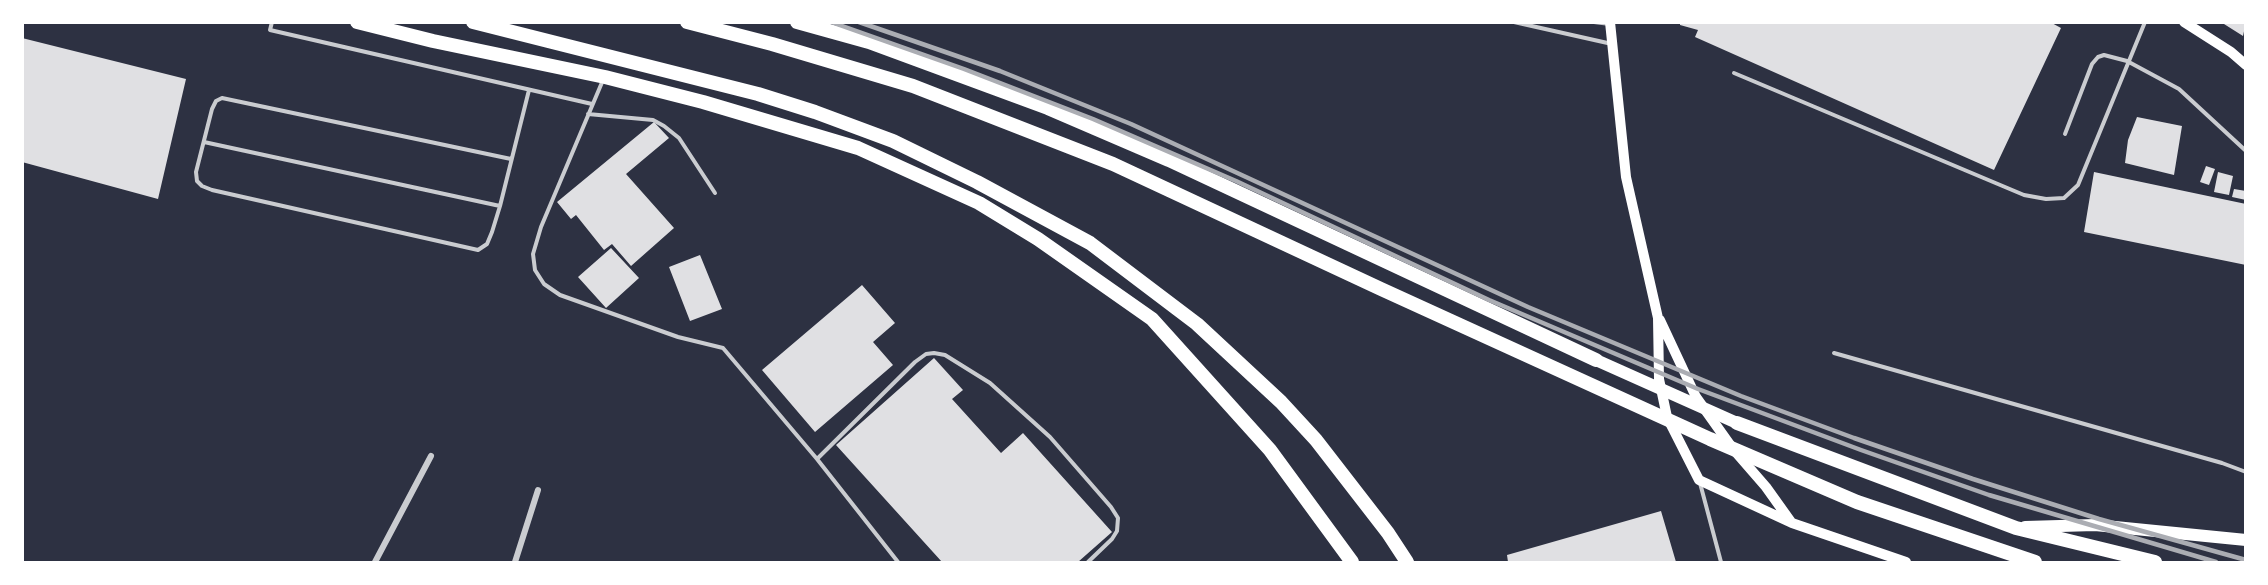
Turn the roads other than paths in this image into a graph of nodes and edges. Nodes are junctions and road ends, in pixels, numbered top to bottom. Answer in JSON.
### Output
{"nodes":[{"id":1,"x":272,"y":22,"type":"edge"},
{"id":2,"x":357,"y":22,"type":"edge"},
{"id":3,"x":473,"y":22,"type":"edge"},
{"id":4,"x":687,"y":22,"type":"edge"},
{"id":5,"x":797,"y":22,"type":"edge"},
{"id":6,"x":1515,"y":22,"type":"edge"},
{"id":7,"x":1594,"y":22,"type":"edge"},
{"id":8,"x":2145,"y":22,"type":"edge"},
{"id":9,"x":2184,"y":22,"type":"edge"},
{"id":10,"x":1610,"y":23,"type":"edge"},
{"id":11,"x":1612,"y":44,"type":"junction"},
{"id":12,"x":2127,"y":61,"type":"junction"},
{"id":13,"x":2246,"y":65,"type":"edge"},
{"id":14,"x":1734,"y":73,"type":"dead end"},
{"id":15,"x":605,"y":77,"type":"junction"},
{"id":16,"x":529,"y":90,"type":"junction"},
{"id":17,"x":592,"y":104,"type":"junction"},
{"id":18,"x":588,"y":114,"type":"junction"},
{"id":19,"x":2065,"y":134,"type":"dead end"},
{"id":20,"x":204,"y":142,"type":"junction"},
{"id":21,"x":2246,"y":151,"type":"edge"},
{"id":22,"x":511,"y":159,"type":"junction"},
{"id":23,"x":715,"y":193,"type":"dead end"},
{"id":24,"x":500,"y":206,"type":"junction"},
{"id":25,"x":1658,"y":318,"type":"junction"},
{"id":26,"x":1834,"y":353,"type":"dead end"},
{"id":27,"x":1596,"y":360,"type":"joint"},
{"id":28,"x":1737,"y":423,"type":"joint"},
{"id":29,"x":430,"y":456,"type":"dead end"},
{"id":30,"x":817,"y":459,"type":"junction"},
{"id":31,"x":2246,"y":472,"type":"edge"},
{"id":32,"x":1699,"y":480,"type":"junction"},
{"id":33,"x":538,"y":490,"type":"dead end"},
{"id":34,"x":1792,"y":523,"type":"junction"},
{"id":35,"x":2016,"y":528,"type":"junction"},
{"id":36,"x":2246,"y":540,"type":"edge"},
{"id":37,"x":375,"y":562,"type":"edge"},
{"id":38,"x":515,"y":562,"type":"edge"},
{"id":39,"x":898,"y":562,"type":"edge"},
{"id":40,"x":1088,"y":562,"type":"edge"},
{"id":41,"x":1352,"y":562,"type":"edge"},
{"id":42,"x":1407,"y":562,"type":"edge"},
{"id":43,"x":1720,"y":562,"type":"edge"},
{"id":44,"x":1906,"y":562,"type":"edge"},
{"id":45,"x":2035,"y":562,"type":"edge"},
{"id":46,"x":2155,"y":562,"type":"edge"}],
"edges":[{"from":1,"to":16,"type":"lane"},
{"from":2,"to":15,"type":"highway"},
{"from":3,"to":42,"type":"highway"},
{"from":4,"to":45,"type":"highway"},
{"from":5,"to":27,"type":"highway"},
{"from":6,"to":11,"type":"lane"},
{"from":7,"to":10,"type":"lane"},
{"from":8,"to":12,"type":"lane"},
{"from":9,"to":13,"type":"main road"},
{"from":10,"to":11,"type":"main road"},
{"from":11,"to":25,"type":"main road"},
{"from":12,"to":14,"type":"lane"},
{"from":12,"to":19,"type":"lane"},
{"from":12,"to":21,"type":"lane"},
{"from":15,"to":17,"type":"lane"},
{"from":15,"to":41,"type":"highway"},
{"from":16,"to":17,"type":"lane"},
{"from":16,"to":22,"type":"lane"},
{"from":17,"to":18,"type":"lane"},
{"from":18,"to":23,"type":"lane"},
{"from":18,"to":30,"type":"lane"},
{"from":20,"to":22,"type":"lane"},
{"from":20,"to":24,"type":"lane"},
{"from":20,"to":24,"type":"lane"},
{"from":22,"to":24,"type":"lane"},
{"from":25,"to":32,"type":"main road"},
{"from":25,"to":34,"type":"main road"},
{"from":26,"to":31,"type":"lane"},
{"from":27,"to":28,"type":"main road"},
{"from":28,"to":35,"type":"highway"},
{"from":29,"to":37,"type":"street"},
{"from":30,"to":39,"type":"lane"},
{"from":30,"to":40,"type":"lane"},
{"from":32,"to":34,"type":"main road"},
{"from":32,"to":43,"type":"lane"},
{"from":33,"to":38,"type":"street"},
{"from":34,"to":44,"type":"main road"},
{"from":35,"to":36,"type":"main road"},
{"from":35,"to":46,"type":"highway"}]}
